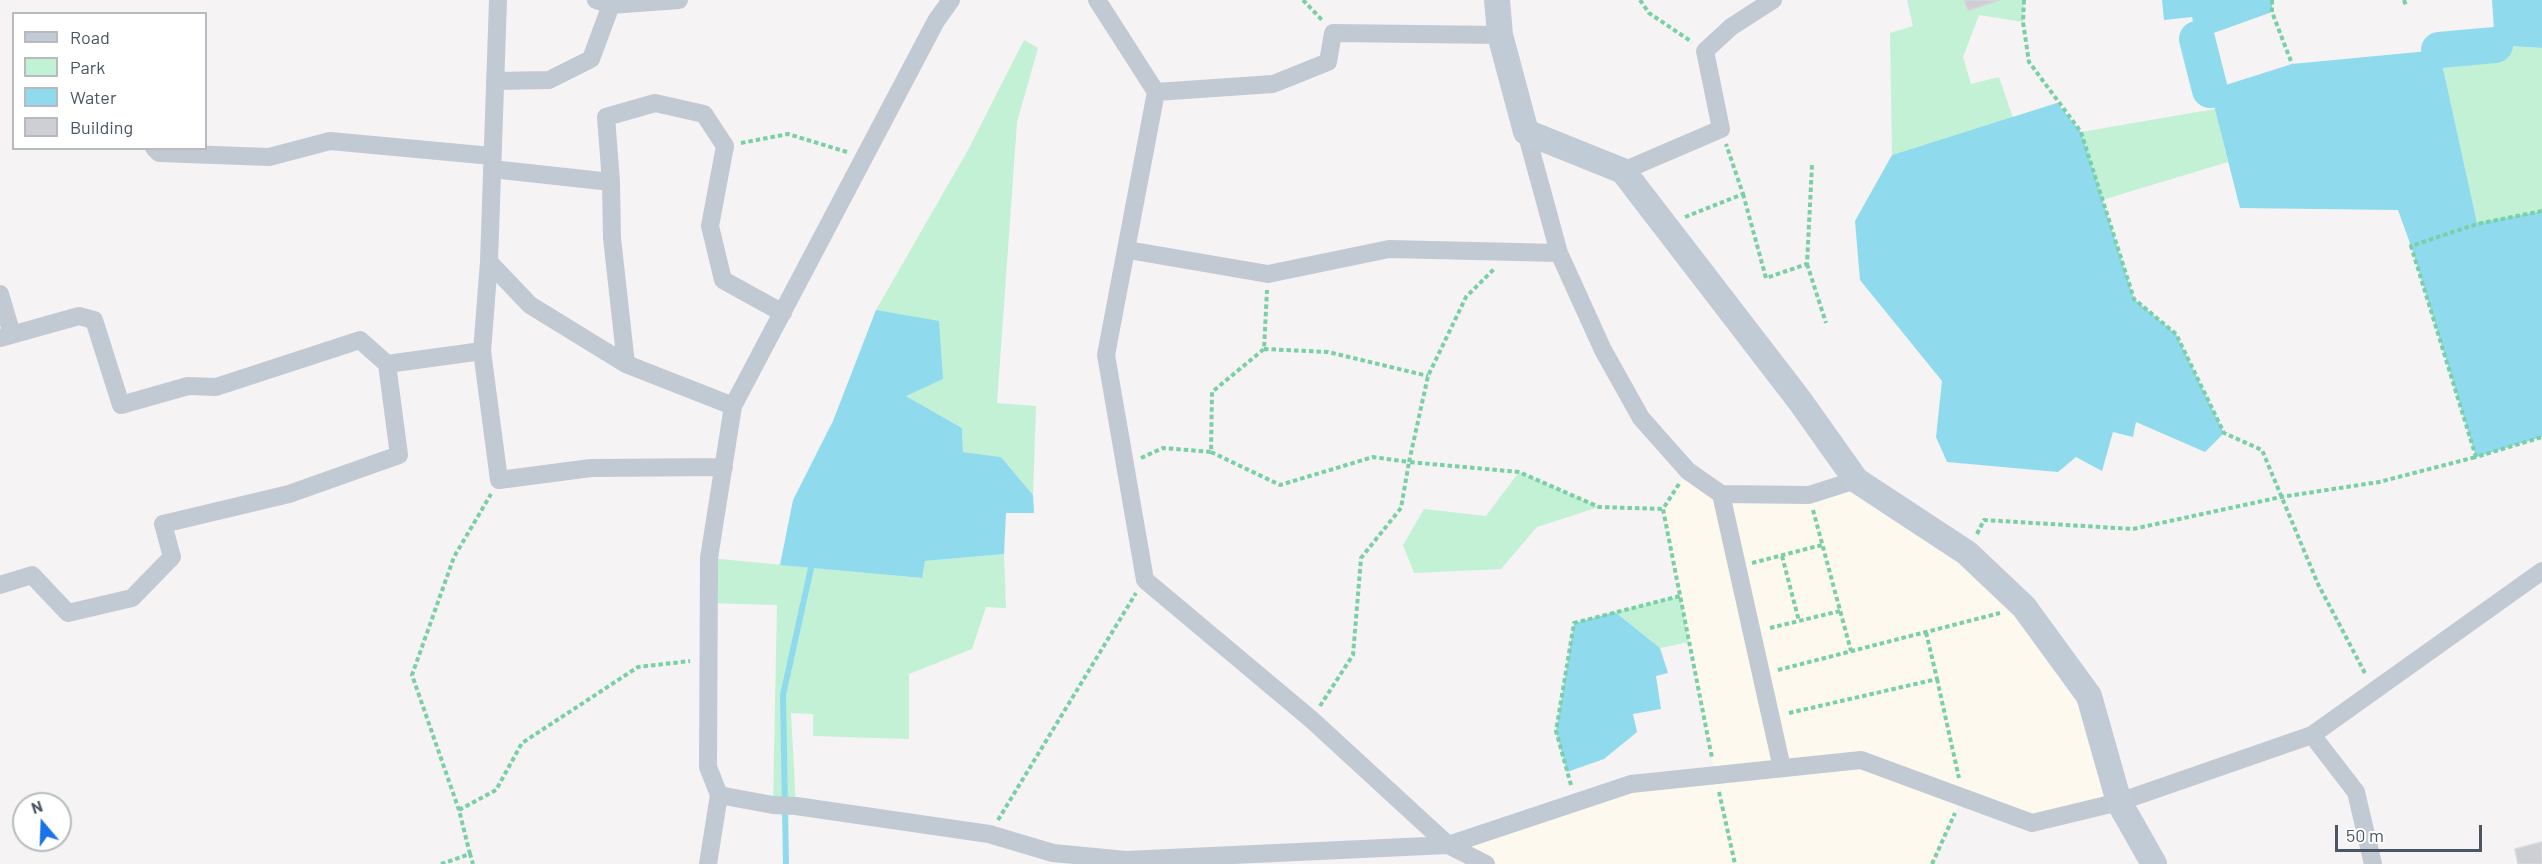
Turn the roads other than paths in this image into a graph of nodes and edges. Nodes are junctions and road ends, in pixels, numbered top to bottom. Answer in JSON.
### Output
{"nodes":[{"id":1,"x":498,"y":0,"type":"edge"},
{"id":2,"x":679,"y":0,"type":"edge"},
{"id":3,"x":951,"y":0,"type":"edge"},
{"id":4,"x":1097,"y":0,"type":"edge"},
{"id":5,"x":1497,"y":0,"type":"edge"},
{"id":6,"x":1773,"y":0,"type":"edge"},
{"id":7,"x":604,"y":2,"type":"edge"},
{"id":8,"x":1500,"y":35,"type":"junction"},
{"id":9,"x":495,"y":81,"type":"junction"},
{"id":10,"x":1156,"y":92,"type":"junction"},
{"id":11,"x":1526,"y":132,"type":"junction"},
{"id":12,"x":156,"y":150,"type":"edge"},
{"id":13,"x":492,"y":162,"type":"junction"},
{"id":14,"x":1623,"y":171,"type":"junction"},
{"id":15,"x":611,"y":182,"type":"junction"},
{"id":16,"x":1128,"y":250,"type":"junction"},
{"id":17,"x":1559,"y":253,"type":"junction"},
{"id":18,"x":489,"y":262,"type":"junction"},
{"id":19,"x":0,"y":294,"type":"edge"},
{"id":20,"x":783,"y":313,"type":"junction"},
{"id":21,"x":6,"y":336,"type":"edge"},
{"id":22,"x":482,"y":351,"type":"junction"},
{"id":23,"x":387,"y":364,"type":"junction"},
{"id":24,"x":626,"y":364,"type":"junction"},
{"id":25,"x":733,"y":406,"type":"junction"},
{"id":26,"x":724,"y":467,"type":"junction"},
{"id":27,"x":1856,"y":480,"type":"junction"},
{"id":28,"x":1721,"y":494,"type":"junction"},
{"id":29,"x":2542,"y":571,"type":"edge"},
{"id":30,"x":0,"y":585,"type":"edge"},
{"id":31,"x":2312,"y":735,"type":"junction"},
{"id":32,"x":1782,"y":768,"type":"junction"},
{"id":33,"x":718,"y":795,"type":"junction"},
{"id":34,"x":2119,"y":802,"type":"junction"},
{"id":35,"x":1448,"y":845,"type":"junction"},
{"id":36,"x":708,"y":864,"type":"edge"},
{"id":37,"x":1486,"y":864,"type":"edge"},
{"id":38,"x":2154,"y":864,"type":"edge"},
{"id":39,"x":2373,"y":864,"type":"edge"}],
"edges":[{"from":1,"to":9,"type":"street"},
{"from":2,"to":7,"type":"street"},
{"from":3,"to":20,"type":"street"},
{"from":4,"to":10,"type":"street"},
{"from":5,"to":8,"type":"main road"},
{"from":6,"to":14,"type":"street"},
{"from":7,"to":9,"type":"street"},
{"from":8,"to":10,"type":"street"},
{"from":8,"to":11,"type":"main road"},
{"from":9,"to":13,"type":"street"},
{"from":10,"to":16,"type":"street"},
{"from":11,"to":14,"type":"main road"},
{"from":11,"to":17,"type":"street"},
{"from":12,"to":13,"type":"street"},
{"from":13,"to":15,"type":"street"},
{"from":13,"to":18,"type":"street"},
{"from":14,"to":27,"type":"main road"},
{"from":15,"to":20,"type":"street"},
{"from":15,"to":24,"type":"street"},
{"from":16,"to":17,"type":"street"},
{"from":16,"to":35,"type":"street"},
{"from":17,"to":28,"type":"street"},
{"from":18,"to":22,"type":"street"},
{"from":18,"to":24,"type":"street"},
{"from":19,"to":21,"type":"street"},
{"from":20,"to":25,"type":"street"},
{"from":21,"to":23,"type":"street"},
{"from":22,"to":23,"type":"street"},
{"from":22,"to":26,"type":"street"},
{"from":23,"to":30,"type":"street"},
{"from":24,"to":25,"type":"street"},
{"from":25,"to":26,"type":"street"},
{"from":26,"to":33,"type":"street"},
{"from":27,"to":28,"type":"street"},
{"from":27,"to":34,"type":"main road"},
{"from":28,"to":32,"type":"street"},
{"from":29,"to":31,"type":"street"},
{"from":31,"to":34,"type":"street"},
{"from":31,"to":39,"type":"street"},
{"from":32,"to":34,"type":"street"},
{"from":32,"to":35,"type":"street"},
{"from":33,"to":35,"type":"street"},
{"from":33,"to":36,"type":"street"},
{"from":34,"to":38,"type":"main road"},
{"from":35,"to":37,"type":"street"}]}
